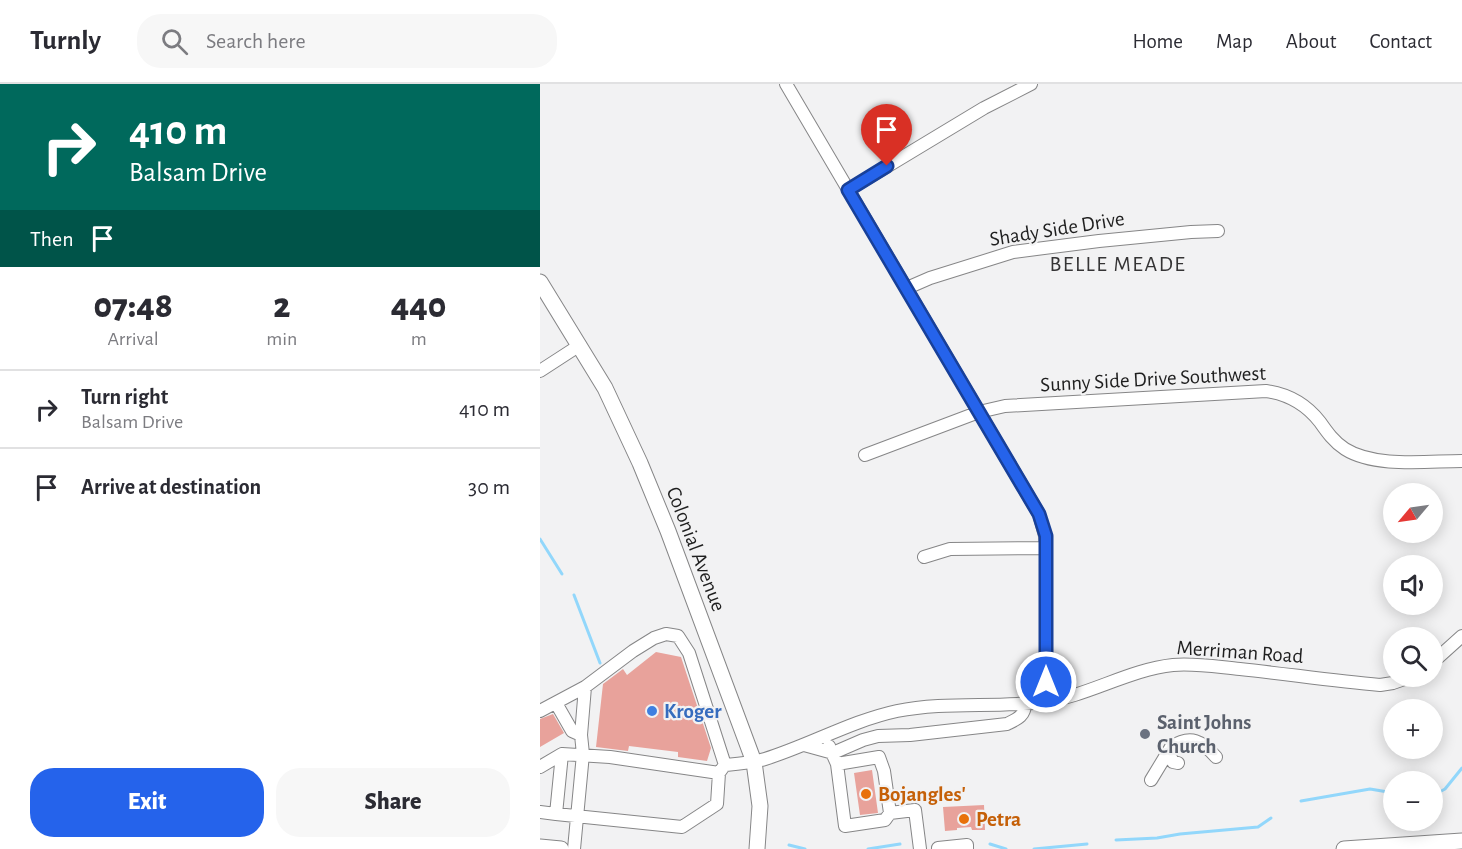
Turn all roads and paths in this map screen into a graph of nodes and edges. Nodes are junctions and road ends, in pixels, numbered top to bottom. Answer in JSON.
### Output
{"nodes":[{"id":1,"x":786,"y":84,"type":"edge"},
{"id":2,"x":1031,"y":84,"type":"edge"},
{"id":3,"x":848,"y":190,"type":"junction"},
{"id":4,"x":1218,"y":231,"type":"dead end"},
{"id":5,"x":540,"y":282,"type":"edge"},
{"id":6,"x":907,"y":288,"type":"junction"},
{"id":7,"x":580,"y":345,"type":"junction"},
{"id":8,"x":540,"y":371,"type":"edge"},
{"id":9,"x":979,"y":412,"type":"junction"},
{"id":10,"x":865,"y":454,"type":"dead end"},
{"id":11,"x":1462,"y":461,"type":"edge"},
{"id":12,"x":1046,"y":548,"type":"junction"},
{"id":13,"x":924,"y":557,"type":"dead end"},
{"id":14,"x":1462,"y":636,"type":"edge"},
{"id":15,"x":1443,"y":653,"type":"edge"},
{"id":16,"x":1383,"y":685,"type":"edge"},
{"id":17,"x":585,"y":687,"type":"junction"},
{"id":18,"x":1046,"y":702,"type":"junction"},
{"id":19,"x":556,"y":703,"type":"junction"},
{"id":20,"x":1025,"y":704,"type":"junction"},
{"id":21,"x":540,"y":711,"type":"edge"},
{"id":22,"x":581,"y":735,"type":"junction"},
{"id":23,"x":818,"y":739,"type":"junction"},
{"id":24,"x":804,"y":744,"type":"junction"},
{"id":25,"x":1168,"y":752,"type":"junction"},
{"id":26,"x":562,"y":754,"type":"junction"},
{"id":27,"x":583,"y":754,"type":"junction"},
{"id":28,"x":1216,"y":757,"type":"dead end"},
{"id":29,"x":835,"y":759,"type":"junction"},
{"id":30,"x":754,"y":762,"type":"junction"},
{"id":31,"x":1178,"y":764,"type":"dead end"},
{"id":32,"x":540,"y":767,"type":"edge"},
{"id":33,"x":722,"y":769,"type":"junction"},
{"id":34,"x":1151,"y":780,"type":"dead end"},
{"id":35,"x":540,"y":812,"type":"edge"},
{"id":36,"x":890,"y":813,"type":"junction"},
{"id":37,"x":556,"y":814,"type":"junction"},
{"id":38,"x":578,"y":815,"type":"junction"},
{"id":39,"x":1462,"y":841,"type":"edge"},
{"id":40,"x":540,"y":846,"type":"edge"},
{"id":41,"x":938,"y":848,"type":"dead end"},
{"id":42,"x":561,"y":849,"type":"edge"},
{"id":43,"x":574,"y":849,"type":"edge"},
{"id":44,"x":757,"y":849,"type":"edge"},
{"id":45,"x":920,"y":849,"type":"edge"},
{"id":46,"x":967,"y":849,"type":"edge"},
{"id":47,"x":1344,"y":849,"type":"edge"}],
"edges":[{"from":1,"to":3,"type":"street"},
{"from":2,"to":3,"type":"street"},
{"from":3,"to":6,"type":"street"},
{"from":4,"to":6,"type":"street","name":"Shady Side Drive"},
{"from":5,"to":7,"type":"main road","name":"Colonial Avenue"},
{"from":6,"to":9,"type":"street"},
{"from":7,"to":8,"type":"street"},
{"from":7,"to":30,"type":"main road","name":"Colonial Avenue"},
{"from":9,"to":10,"type":"street","name":"Sunny Side Drive Southwest"},
{"from":9,"to":11,"type":"street","name":"Sunny Side Drive Southwest"},
{"from":9,"to":12,"type":"street"},
{"from":12,"to":13,"type":"street"},
{"from":12,"to":18,"type":"street"},
{"from":14,"to":15,"type":"street"},
{"from":16,"to":18,"type":"street","name":"Merriman Road"},
{"from":17,"to":19,"type":"street"},
{"from":17,"to":22,"type":"street"},
{"from":17,"to":33,"type":"street"},
{"from":18,"to":20,"type":"street","name":"Merriman Road"},
{"from":19,"to":21,"type":"street"},
{"from":19,"to":22,"type":"street"},
{"from":20,"to":23,"type":"street","name":"Merriman Road"},
{"from":20,"to":29,"type":"street"},
{"from":22,"to":27,"type":"street"},
{"from":23,"to":24,"type":"street","name":"Merriman Road"},
{"from":23,"to":29,"type":"street"},
{"from":24,"to":29,"type":"street"},
{"from":24,"to":30,"type":"street","name":"Merriman Road"},
{"from":25,"to":28,"type":"street"},
{"from":25,"to":31,"type":"street"},
{"from":25,"to":34,"type":"street"},
{"from":26,"to":27,"type":"street","name":"Merriman Road"},
{"from":26,"to":32,"type":"street"},
{"from":26,"to":37,"type":"street"},
{"from":27,"to":33,"type":"street","name":"Merriman Road"},
{"from":27,"to":38,"type":"street"},
{"from":29,"to":36,"type":"street"},
{"from":29,"to":36,"type":"street"},
{"from":30,"to":33,"type":"street","name":"Merriman Road"},
{"from":30,"to":44,"type":"main road","name":"Colonial Avenue"},
{"from":33,"to":38,"type":"street"},
{"from":35,"to":37,"type":"street"},
{"from":36,"to":45,"type":"street"},
{"from":37,"to":38,"type":"street"},
{"from":38,"to":43,"type":"street"},
{"from":39,"to":47,"type":"main road"},
{"from":40,"to":42,"type":"main road"},
{"from":41,"to":46,"type":"street"}]}
